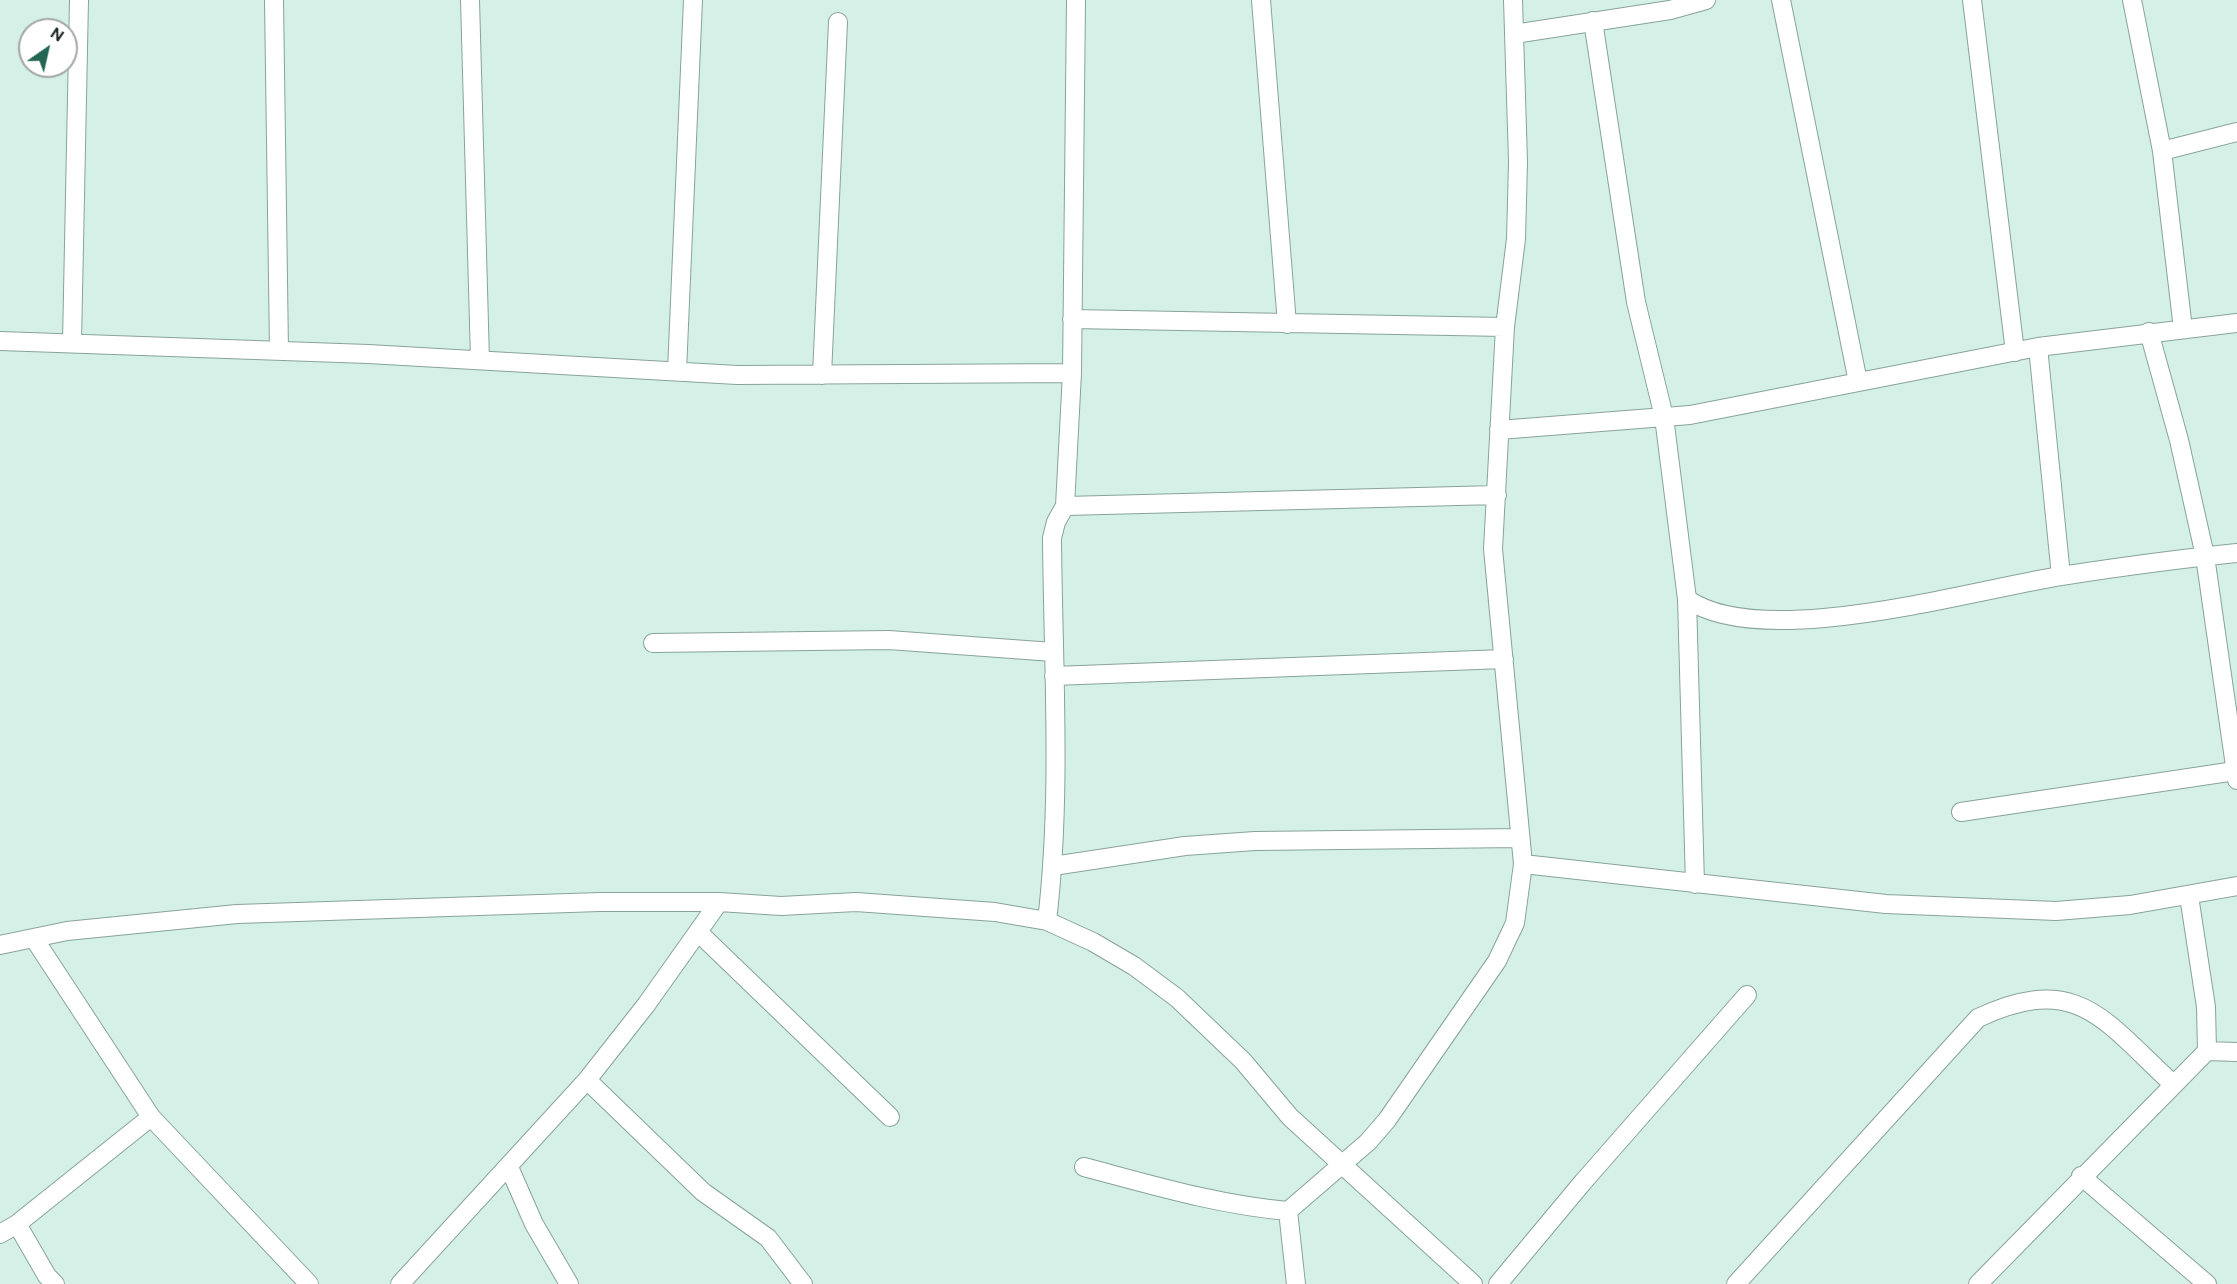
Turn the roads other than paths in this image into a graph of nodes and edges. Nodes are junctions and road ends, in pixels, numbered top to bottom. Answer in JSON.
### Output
{"nodes":[{"id":1,"x":79,"y":0,"type":"edge"},
{"id":2,"x":274,"y":0,"type":"edge"},
{"id":3,"x":470,"y":0,"type":"edge"},
{"id":4,"x":693,"y":0,"type":"edge"},
{"id":5,"x":1076,"y":0,"type":"edge"},
{"id":6,"x":1261,"y":0,"type":"edge"},
{"id":7,"x":1513,"y":0,"type":"edge"},
{"id":8,"x":1706,"y":0,"type":"edge"},
{"id":9,"x":1780,"y":0,"type":"edge"},
{"id":10,"x":1972,"y":0,"type":"edge"},
{"id":11,"x":2132,"y":0,"type":"edge"},
{"id":12,"x":1593,"y":21,"type":"junction"},
{"id":13,"x":838,"y":22,"type":"dead end"},
{"id":14,"x":1514,"y":34,"type":"junction"},
{"id":15,"x":2237,"y":132,"type":"edge"},
{"id":16,"x":2162,"y":151,"type":"junction"},
{"id":17,"x":1072,"y":319,"type":"junction"},
{"id":18,"x":2237,"y":323,"type":"edge"},
{"id":19,"x":1287,"y":324,"type":"junction"},
{"id":20,"x":1505,"y":327,"type":"junction"},
{"id":21,"x":2183,"y":329,"type":"junction"},
{"id":22,"x":2150,"y":332,"type":"junction"},
{"id":23,"x":0,"y":341,"type":"edge"},
{"id":24,"x":72,"y":342,"type":"junction"},
{"id":25,"x":2038,"y":347,"type":"junction"},
{"id":26,"x":279,"y":350,"type":"junction"},
{"id":27,"x":2015,"y":352,"type":"junction"},
{"id":28,"x":480,"y":360,"type":"junction"},
{"id":29,"x":677,"y":371,"type":"junction"},
{"id":30,"x":1072,"y":373,"type":"junction"},
{"id":31,"x":822,"y":375,"type":"junction"},
{"id":32,"x":1858,"y":382,"type":"junction"},
{"id":33,"x":1664,"y":417,"type":"junction"},
{"id":34,"x":1499,"y":430,"type":"junction"},
{"id":35,"x":1497,"y":495,"type":"junction"},
{"id":36,"x":1065,"y":506,"type":"junction"},
{"id":37,"x":2237,"y":553,"type":"edge"},
{"id":38,"x":2205,"y":556,"type":"junction"},
{"id":39,"x":2061,"y":576,"type":"junction"},
{"id":40,"x":1688,"y":599,"type":"junction"},
{"id":41,"x":653,"y":643,"type":"dead end"},
{"id":42,"x":1053,"y":652,"type":"junction"},
{"id":43,"x":1504,"y":659,"type":"junction"},
{"id":44,"x":1054,"y":676,"type":"junction"},
{"id":45,"x":2236,"y":776,"type":"edge"},
{"id":46,"x":1961,"y":812,"type":"dead end"},
{"id":47,"x":1519,"y":838,"type":"junction"},
{"id":48,"x":1523,"y":864,"type":"junction"},
{"id":49,"x":1053,"y":866,"type":"junction"},
{"id":50,"x":1695,"y":884,"type":"junction"},
{"id":51,"x":2237,"y":886,"type":"edge"},
{"id":52,"x":2189,"y":896,"type":"junction"},
{"id":53,"x":718,"y":903,"type":"junction"},
{"id":54,"x":1047,"y":921,"type":"junction"},
{"id":55,"x":698,"y":932,"type":"junction"},
{"id":56,"x":35,"y":940,"type":"junction"},
{"id":57,"x":0,"y":945,"type":"edge"},
{"id":58,"x":1747,"y":995,"type":"dead end"},
{"id":59,"x":2206,"y":1051,"type":"junction"},
{"id":60,"x":2237,"y":1052,"type":"edge"},
{"id":61,"x":588,"y":1080,"type":"junction"},
{"id":62,"x":2173,"y":1084,"type":"junction"},
{"id":63,"x":151,"y":1118,"type":"junction"},
{"id":64,"x":890,"y":1118,"type":"dead end"},
{"id":65,"x":1342,"y":1165,"type":"junction"},
{"id":66,"x":508,"y":1167,"type":"junction"},
{"id":67,"x":1084,"y":1167,"type":"dead end"},
{"id":68,"x":2081,"y":1176,"type":"junction"},
{"id":69,"x":1287,"y":1211,"type":"junction"},
{"id":70,"x":17,"y":1224,"type":"junction"},
{"id":71,"x":0,"y":1234,"type":"edge"},
{"id":72,"x":55,"y":1284,"type":"edge"},
{"id":73,"x":309,"y":1284,"type":"edge"},
{"id":74,"x":400,"y":1284,"type":"edge"},
{"id":75,"x":569,"y":1284,"type":"edge"},
{"id":76,"x":803,"y":1284,"type":"edge"},
{"id":77,"x":1296,"y":1284,"type":"edge"},
{"id":78,"x":1473,"y":1284,"type":"edge"},
{"id":79,"x":1497,"y":1284,"type":"edge"},
{"id":80,"x":1736,"y":1284,"type":"edge"},
{"id":81,"x":1978,"y":1284,"type":"edge"},
{"id":82,"x":2206,"y":1284,"type":"edge"}],
"edges":[{"from":1,"to":24,"type":"street"},
{"from":2,"to":26,"type":"street"},
{"from":3,"to":28,"type":"street"},
{"from":4,"to":29,"type":"street"},
{"from":5,"to":17,"type":"street"},
{"from":6,"to":19,"type":"street"},
{"from":7,"to":14,"type":"street"},
{"from":8,"to":12,"type":"street"},
{"from":9,"to":32,"type":"street"},
{"from":10,"to":27,"type":"street"},
{"from":11,"to":16,"type":"street"},
{"from":12,"to":14,"type":"street"},
{"from":12,"to":33,"type":"street"},
{"from":13,"to":31,"type":"street"},
{"from":14,"to":20,"type":"street"},
{"from":15,"to":16,"type":"street"},
{"from":16,"to":21,"type":"street"},
{"from":17,"to":19,"type":"street"},
{"from":17,"to":30,"type":"street"},
{"from":18,"to":21,"type":"street"},
{"from":19,"to":20,"type":"street"},
{"from":20,"to":34,"type":"street"},
{"from":21,"to":22,"type":"street"},
{"from":22,"to":25,"type":"street"},
{"from":22,"to":38,"type":"street"},
{"from":23,"to":24,"type":"street"},
{"from":24,"to":26,"type":"street"},
{"from":25,"to":27,"type":"street"},
{"from":25,"to":39,"type":"street"},
{"from":26,"to":28,"type":"street"},
{"from":27,"to":32,"type":"street"},
{"from":28,"to":29,"type":"street"},
{"from":29,"to":31,"type":"street"},
{"from":30,"to":31,"type":"street"},
{"from":30,"to":36,"type":"street"},
{"from":32,"to":33,"type":"street"},
{"from":33,"to":34,"type":"street"},
{"from":33,"to":40,"type":"street"},
{"from":34,"to":35,"type":"street"},
{"from":35,"to":36,"type":"street"},
{"from":35,"to":43,"type":"street"},
{"from":36,"to":42,"type":"street"},
{"from":37,"to":38,"type":"street"},
{"from":38,"to":39,"type":"street"},
{"from":38,"to":45,"type":"street"},
{"from":39,"to":40,"type":"street"},
{"from":40,"to":50,"type":"street"},
{"from":41,"to":42,"type":"street"},
{"from":42,"to":44,"type":"street"},
{"from":43,"to":44,"type":"street"},
{"from":43,"to":47,"type":"street"},
{"from":44,"to":49,"type":"street"},
{"from":45,"to":46,"type":"street"},
{"from":47,"to":48,"type":"street"},
{"from":47,"to":49,"type":"street"},
{"from":48,"to":50,"type":"street"},
{"from":48,"to":65,"type":"street"},
{"from":49,"to":54,"type":"street"},
{"from":50,"to":52,"type":"street"},
{"from":51,"to":52,"type":"street"},
{"from":52,"to":59,"type":"street"},
{"from":53,"to":54,"type":"street"},
{"from":53,"to":55,"type":"street"},
{"from":53,"to":56,"type":"street"},
{"from":54,"to":65,"type":"street"},
{"from":55,"to":61,"type":"street"},
{"from":55,"to":64,"type":"street"},
{"from":56,"to":57,"type":"street"},
{"from":56,"to":63,"type":"street"},
{"from":58,"to":79,"type":"street"},
{"from":59,"to":60,"type":"street"},
{"from":59,"to":62,"type":"street"},
{"from":61,"to":66,"type":"street"},
{"from":61,"to":76,"type":"street"},
{"from":62,"to":68,"type":"street"},
{"from":62,"to":80,"type":"street"},
{"from":63,"to":70,"type":"street"},
{"from":63,"to":73,"type":"street"},
{"from":65,"to":69,"type":"street"},
{"from":65,"to":78,"type":"street"},
{"from":66,"to":74,"type":"street"},
{"from":66,"to":75,"type":"street"},
{"from":67,"to":69,"type":"street"},
{"from":68,"to":81,"type":"street"},
{"from":68,"to":82,"type":"street"},
{"from":69,"to":77,"type":"street"},
{"from":70,"to":71,"type":"street"},
{"from":70,"to":72,"type":"street"}]}
